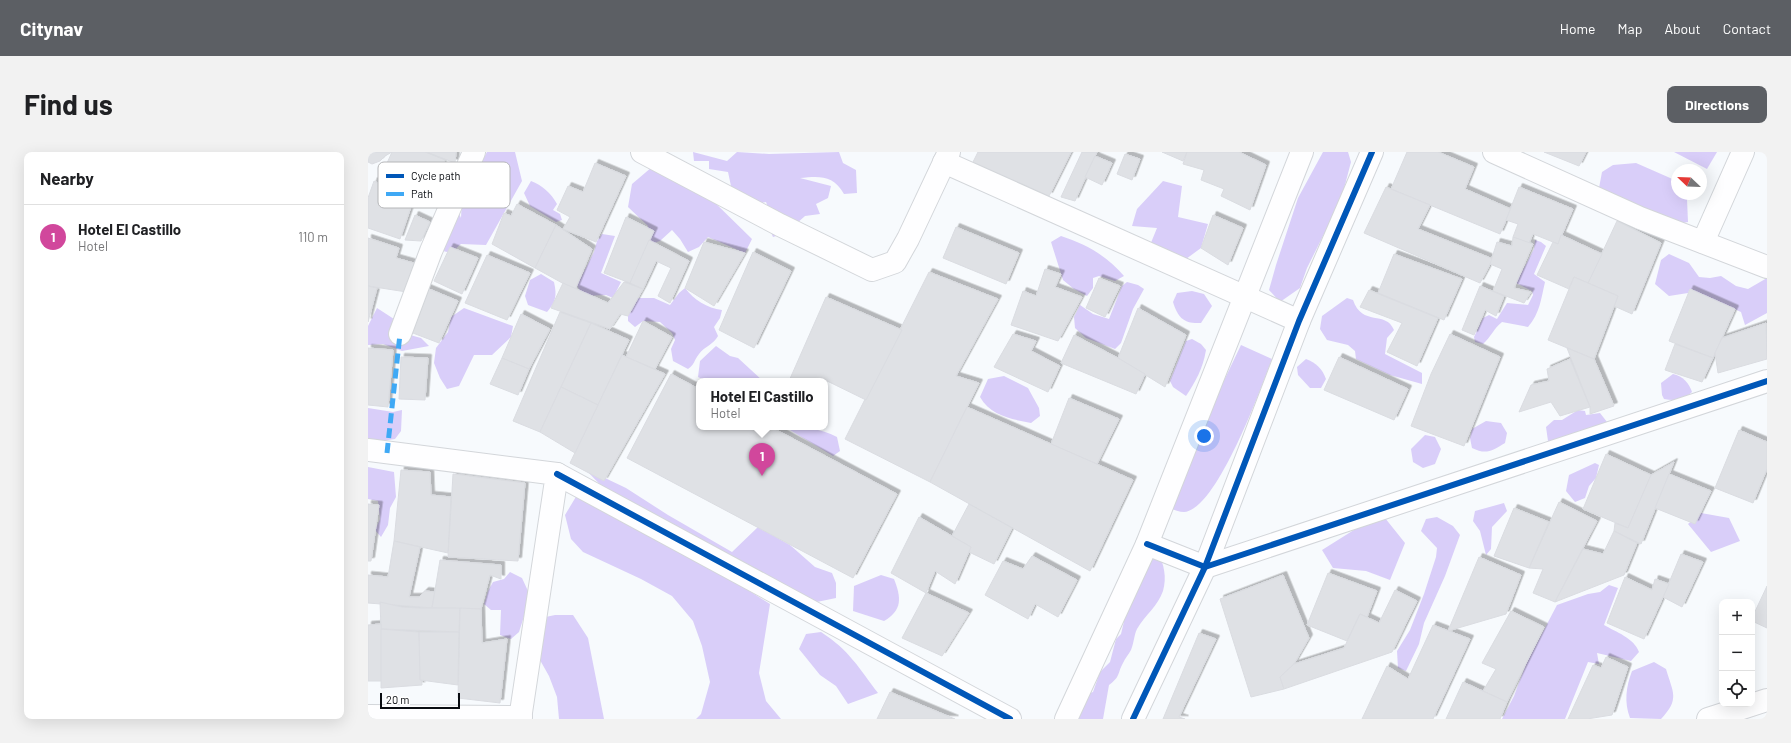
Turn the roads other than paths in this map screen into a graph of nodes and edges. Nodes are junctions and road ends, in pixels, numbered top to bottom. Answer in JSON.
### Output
{"nodes":[{"id":1,"x":474,"y":152,"type":"edge"},
{"id":2,"x":642,"y":152,"type":"edge"},
{"id":3,"x":1302,"y":152,"type":"edge"},
{"id":4,"x":1372,"y":152,"type":"edge"},
{"id":5,"x":1494,"y":152,"type":"edge"},
{"id":6,"x":1743,"y":152,"type":"edge"},
{"id":7,"x":947,"y":157,"type":"edge"},
{"id":8,"x":470,"y":162,"type":"edge"},
{"id":9,"x":450,"y":208,"type":"edge"},
{"id":10,"x":1703,"y":242,"type":"junction"},
{"id":11,"x":1767,"y":267,"type":"edge"},
{"id":12,"x":1243,"y":297,"type":"junction"},
{"id":13,"x":1299,"y":321,"type":"junction"},
{"id":14,"x":400,"y":334,"type":"dead end"},
{"id":15,"x":1767,"y":381,"type":"edge"},
{"id":16,"x":368,"y":450,"type":"edge"},
{"id":17,"x":557,"y":474,"type":"junction"},
{"id":18,"x":1147,"y":544,"type":"junction"},
{"id":19,"x":1205,"y":567,"type":"junction"},
{"id":20,"x":1767,"y":700,"type":"edge"},
{"id":21,"x":368,"y":716,"type":"edge"},
{"id":22,"x":521,"y":718,"type":"edge"},
{"id":23,"x":1010,"y":719,"type":"edge"},
{"id":24,"x":1066,"y":719,"type":"edge"},
{"id":25,"x":1133,"y":719,"type":"edge"},
{"id":26,"x":1708,"y":719,"type":"edge"}],
"edges":[{"from":1,"to":8,"type":"street"},
{"from":2,"to":7,"type":"street"},
{"from":3,"to":12,"type":"street"},
{"from":4,"to":13,"type":"street"},
{"from":5,"to":10,"type":"street"},
{"from":6,"to":10,"type":"street"},
{"from":7,"to":12,"type":"street"},
{"from":9,"to":14,"type":"street"},
{"from":10,"to":11,"type":"street"},
{"from":12,"to":13,"type":"street"},
{"from":12,"to":18,"type":"street"},
{"from":13,"to":19,"type":"street"},
{"from":15,"to":19,"type":"street"},
{"from":16,"to":17,"type":"street"},
{"from":17,"to":22,"type":"street"},
{"from":17,"to":23,"type":"street"},
{"from":18,"to":19,"type":"street"},
{"from":18,"to":24,"type":"street"},
{"from":19,"to":25,"type":"street"},
{"from":20,"to":26,"type":"street"},
{"from":21,"to":22,"type":"street"}]}
